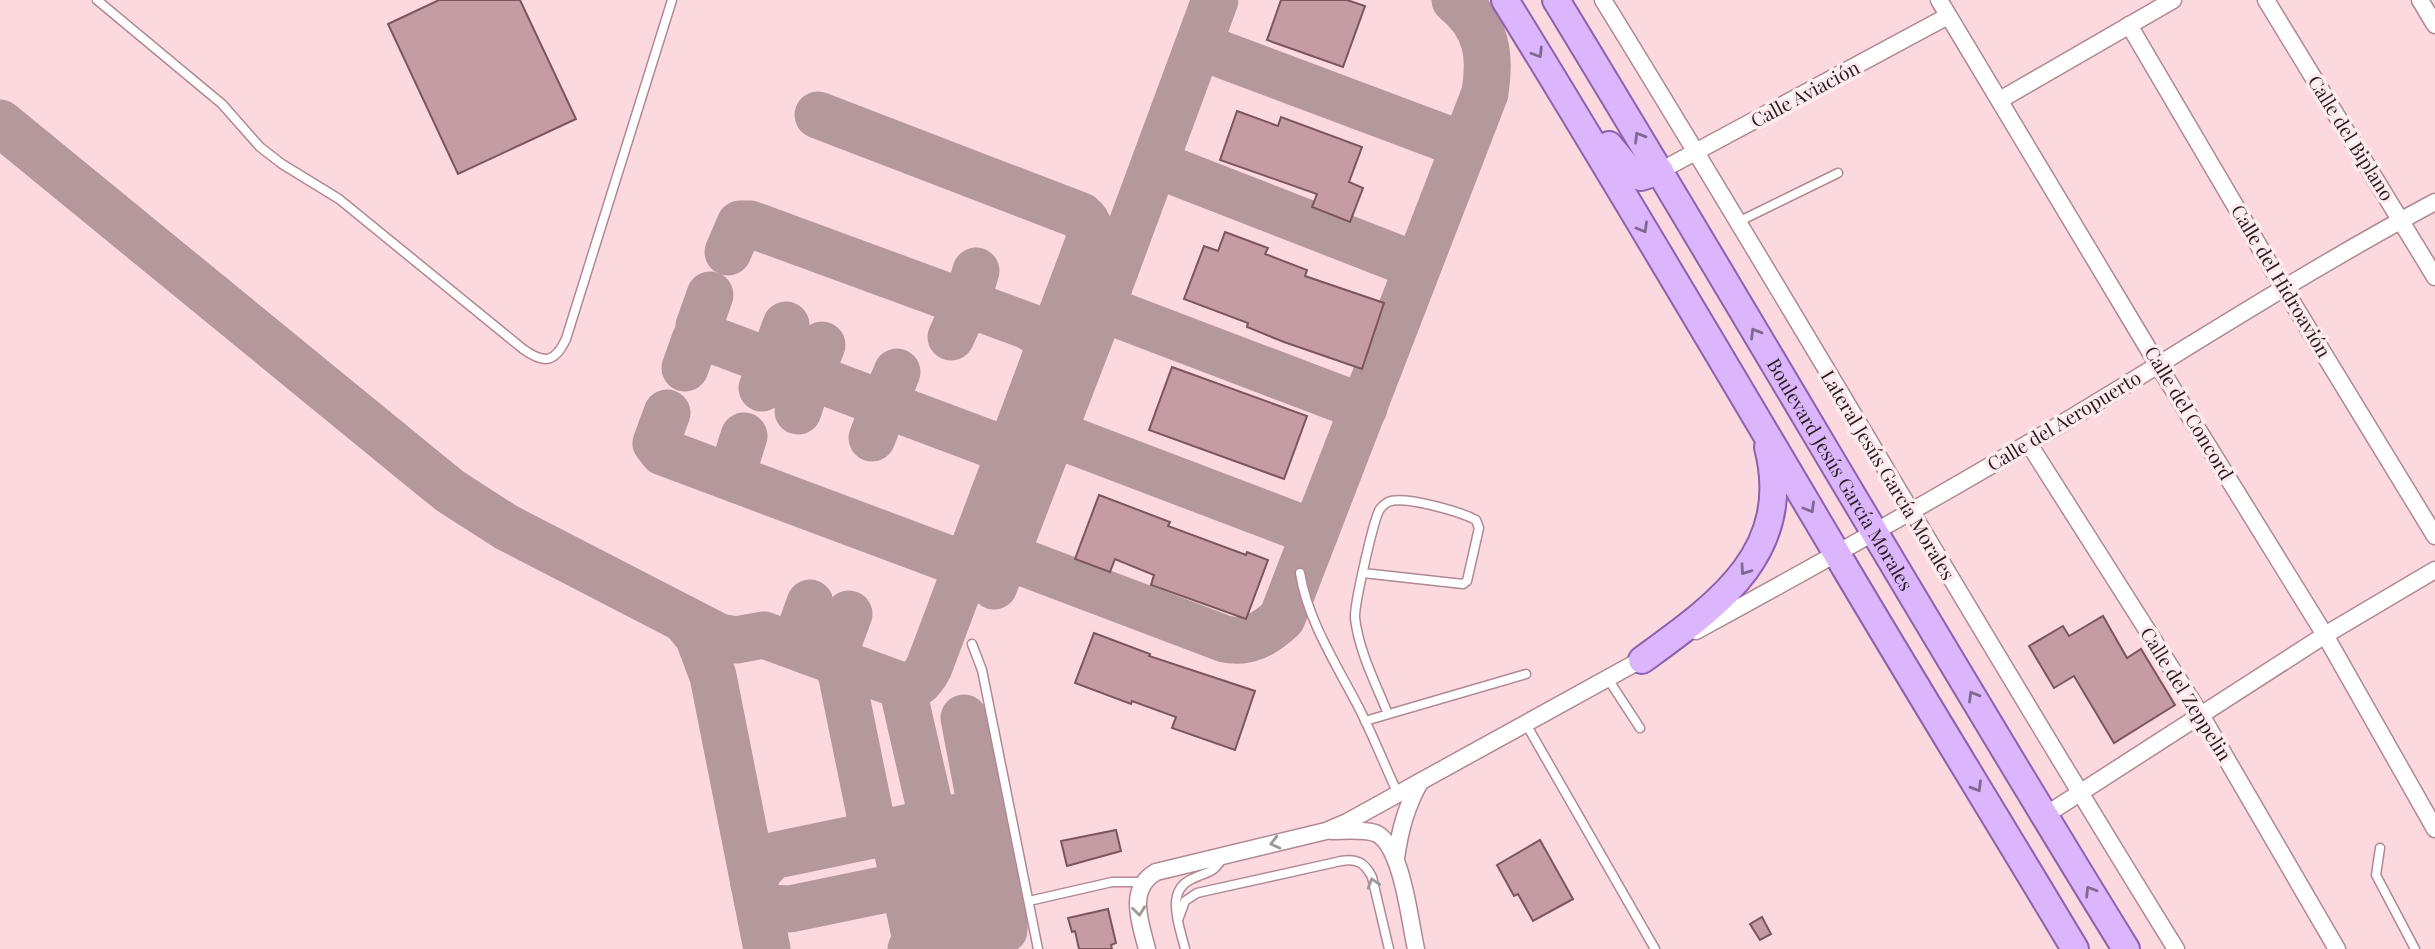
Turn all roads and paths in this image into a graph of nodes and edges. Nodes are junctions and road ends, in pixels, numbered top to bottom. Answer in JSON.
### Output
{"nodes":[{"id":1,"x":97,"y":0,"type":"edge"},
{"id":2,"x":672,"y":0,"type":"edge"},
{"id":3,"x":1505,"y":0,"type":"edge"},
{"id":4,"x":1556,"y":0,"type":"edge"},
{"id":5,"x":1602,"y":0,"type":"edge"},
{"id":6,"x":1939,"y":0,"type":"edge"},
{"id":7,"x":2173,"y":0,"type":"edge"},
{"id":8,"x":2266,"y":0,"type":"edge"},
{"id":9,"x":2420,"y":0,"type":"edge"},
{"id":10,"x":1948,"y":16,"type":"junction"},
{"id":11,"x":2129,"y":25,"type":"junction"},
{"id":12,"x":2435,"y":25,"type":"edge"},
{"id":13,"x":2000,"y":100,"type":"junction"},
{"id":14,"x":1571,"y":106,"type":"junction"},
{"id":15,"x":1697,"y":152,"type":"junction"},
{"id":16,"x":1660,"y":171,"type":"junction"},
{"id":17,"x":1838,"y":173,"type":"dead end"},
{"id":18,"x":2435,"y":201,"type":"edge"},
{"id":19,"x":2401,"y":220,"type":"junction"},
{"id":20,"x":1738,"y":222,"type":"junction"},
{"id":21,"x":2435,"y":277,"type":"edge"},
{"id":22,"x":2283,"y":287,"type":"junction"},
{"id":23,"x":2158,"y":365,"type":"junction"},
{"id":24,"x":1755,"y":413,"type":"junction"},
{"id":25,"x":2028,"y":444,"type":"junction"},
{"id":26,"x":1909,"y":512,"type":"junction"},
{"id":27,"x":1875,"y":532,"type":"junction"},
{"id":28,"x":2435,"y":536,"type":"edge"},
{"id":29,"x":1837,"y":554,"type":"junction"},
{"id":30,"x":2435,"y":570,"type":"edge"},
{"id":31,"x":1300,"y":573,"type":"dead end"},
{"id":32,"x":1363,"y":573,"type":"junction"},
{"id":33,"x":2325,"y":635,"type":"junction"},
{"id":34,"x":972,"y":644,"type":"dead end"},
{"id":35,"x":1642,"y":660,"type":"junction"},
{"id":36,"x":1526,"y":674,"type":"dead end"},
{"id":37,"x":1608,"y":678,"type":"junction"},
{"id":38,"x":1388,"y":715,"type":"junction"},
{"id":39,"x":2201,"y":715,"type":"junction"},
{"id":40,"x":1365,"y":721,"type":"junction"},
{"id":41,"x":1526,"y":724,"type":"junction"},
{"id":42,"x":1640,"y":728,"type":"dead end"},
{"id":43,"x":2080,"y":794,"type":"junction"},
{"id":44,"x":1402,"y":799,"type":"junction"},
{"id":45,"x":2044,"y":816,"type":"junction"},
{"id":46,"x":2435,"y":829,"type":"edge"},
{"id":47,"x":1326,"y":831,"type":"junction"},
{"id":48,"x":2380,"y":848,"type":"dead end"},
{"id":49,"x":1224,"y":856,"type":"junction"},
{"id":50,"x":1396,"y":858,"type":"junction"},
{"id":51,"x":1143,"y":883,"type":"junction"},
{"id":52,"x":1029,"y":901,"type":"junction"},
{"id":53,"x":1178,"y":920,"type":"junction"},
{"id":54,"x":1038,"y":949,"type":"edge"},
{"id":55,"x":1147,"y":949,"type":"edge"},
{"id":56,"x":1185,"y":949,"type":"edge"},
{"id":57,"x":1389,"y":949,"type":"edge"},
{"id":58,"x":1416,"y":949,"type":"edge"},
{"id":59,"x":1655,"y":949,"type":"edge"},
{"id":60,"x":2075,"y":949,"type":"edge"},
{"id":61,"x":2126,"y":949,"type":"edge"},
{"id":62,"x":2176,"y":949,"type":"edge"},
{"id":63,"x":2337,"y":949,"type":"edge"},
{"id":64,"x":2414,"y":949,"type":"edge"}],
"edges":[{"from":1,"to":2,"type":"lane"},
{"from":3,"to":14,"type":"main road","one_way":true},
{"from":16,"to":4,"type":"main road","name":"Boulevard Jesús García Morales","one_way":true},
{"from":5,"to":15,"type":"street","name":"Lateral Jesús García Morales"},
{"from":6,"to":10,"type":"street","name":"Calle del Concord"},
{"from":7,"to":11,"type":"street"},
{"from":8,"to":19,"type":"street","name":"Calle del Biplano"},
{"from":9,"to":12,"type":"street"},
{"from":10,"to":13,"type":"street","name":"Calle del Concord"},
{"from":10,"to":15,"type":"street","name":"Calle Aviación"},
{"from":11,"to":13,"type":"street"},
{"from":11,"to":22,"type":"street","name":"Calle del Hidroavión"},
{"from":13,"to":23,"type":"street","name":"Calle del Concord"},
{"from":14,"to":16,"type":"main road"},
{"from":14,"to":24,"type":"main road","one_way":true},
{"from":15,"to":16,"type":"street","name":"Calle Aviación"},
{"from":15,"to":20,"type":"street","name":"Lateral Jesús García Morales"},
{"from":27,"to":16,"type":"main road","name":"Boulevard Jesús García Morales","one_way":true},
{"from":17,"to":20,"type":"lane"},
{"from":18,"to":19,"type":"street","name":"Calle del Aeropuerto"},
{"from":19,"to":21,"type":"street","name":"Calle del Biplano"},
{"from":19,"to":22,"type":"street","name":"Calle del Aeropuerto"},
{"from":20,"to":26,"type":"street","name":"Lateral Jesús García Morales"},
{"from":22,"to":23,"type":"street","name":"Calle del Aeropuerto"},
{"from":22,"to":28,"type":"street","name":"Calle del Hidroavión"},
{"from":23,"to":25,"type":"street","name":"Calle del Aeropuerto"},
{"from":23,"to":33,"type":"street","name":"Calle del Concord"},
{"from":24,"to":29,"type":"main road","one_way":true},
{"from":24,"to":35,"type":"main road","one_way":true},
{"from":25,"to":26,"type":"street","name":"Calle del Aeropuerto"},
{"from":25,"to":39,"type":"street","name":"Calle del Zeppelin"},
{"from":26,"to":27,"type":"street","name":"Calle del Aeropuerto"},
{"from":26,"to":43,"type":"street","name":"Lateral Jesús García Morales"},
{"from":27,"to":29,"type":"street","name":"Calle del Aeropuerto"},
{"from":45,"to":27,"type":"main road","name":"Boulevard Jesús García Morales","one_way":true},
{"from":29,"to":35,"type":"street","name":"Calle del Aeropuerto"},
{"from":29,"to":60,"type":"main road","one_way":true},
{"from":30,"to":33,"type":"street"},
{"from":31,"to":40,"type":"lane"},
{"from":32,"to":32,"type":"lane"},
{"from":32,"to":38,"type":"lane"},
{"from":33,"to":39,"type":"street"},
{"from":33,"to":46,"type":"street","name":"Calle del Concord"},
{"from":34,"to":52,"type":"lane"},
{"from":35,"to":37,"type":"street","name":"Calle del Aeropuerto"},
{"from":36,"to":38,"type":"lane"},
{"from":37,"to":41,"type":"street","name":"Calle del Aeropuerto"},
{"from":37,"to":42,"type":"lane"},
{"from":38,"to":40,"type":"lane"},
{"from":39,"to":43,"type":"street"},
{"from":39,"to":63,"type":"street","name":"Calle del Zeppelin"},
{"from":40,"to":44,"type":"lane"},
{"from":41,"to":44,"type":"street","name":"Calle del Aeropuerto"},
{"from":41,"to":59,"type":"lane"},
{"from":43,"to":45,"type":"street"},
{"from":43,"to":62,"type":"street","name":"Lateral Jesús García Morales"},
{"from":44,"to":47,"type":"street"},
{"from":44,"to":50,"type":"street"},
{"from":61,"to":45,"type":"main road","name":"Boulevard Jesús García Morales","one_way":true},
{"from":47,"to":49,"type":"street","one_way":true},
{"from":47,"to":50,"type":"street"},
{"from":48,"to":64,"type":"lane"},
{"from":49,"to":51,"type":"street"},
{"from":49,"to":53,"type":"lane"},
{"from":50,"to":58,"type":"street"},
{"from":51,"to":52,"type":"lane"},
{"from":51,"to":55,"type":"street","one_way":true},
{"from":52,"to":54,"type":"lane"},
{"from":53,"to":56,"type":"lane"},
{"from":57,"to":53,"type":"lane","one_way":true}]}
